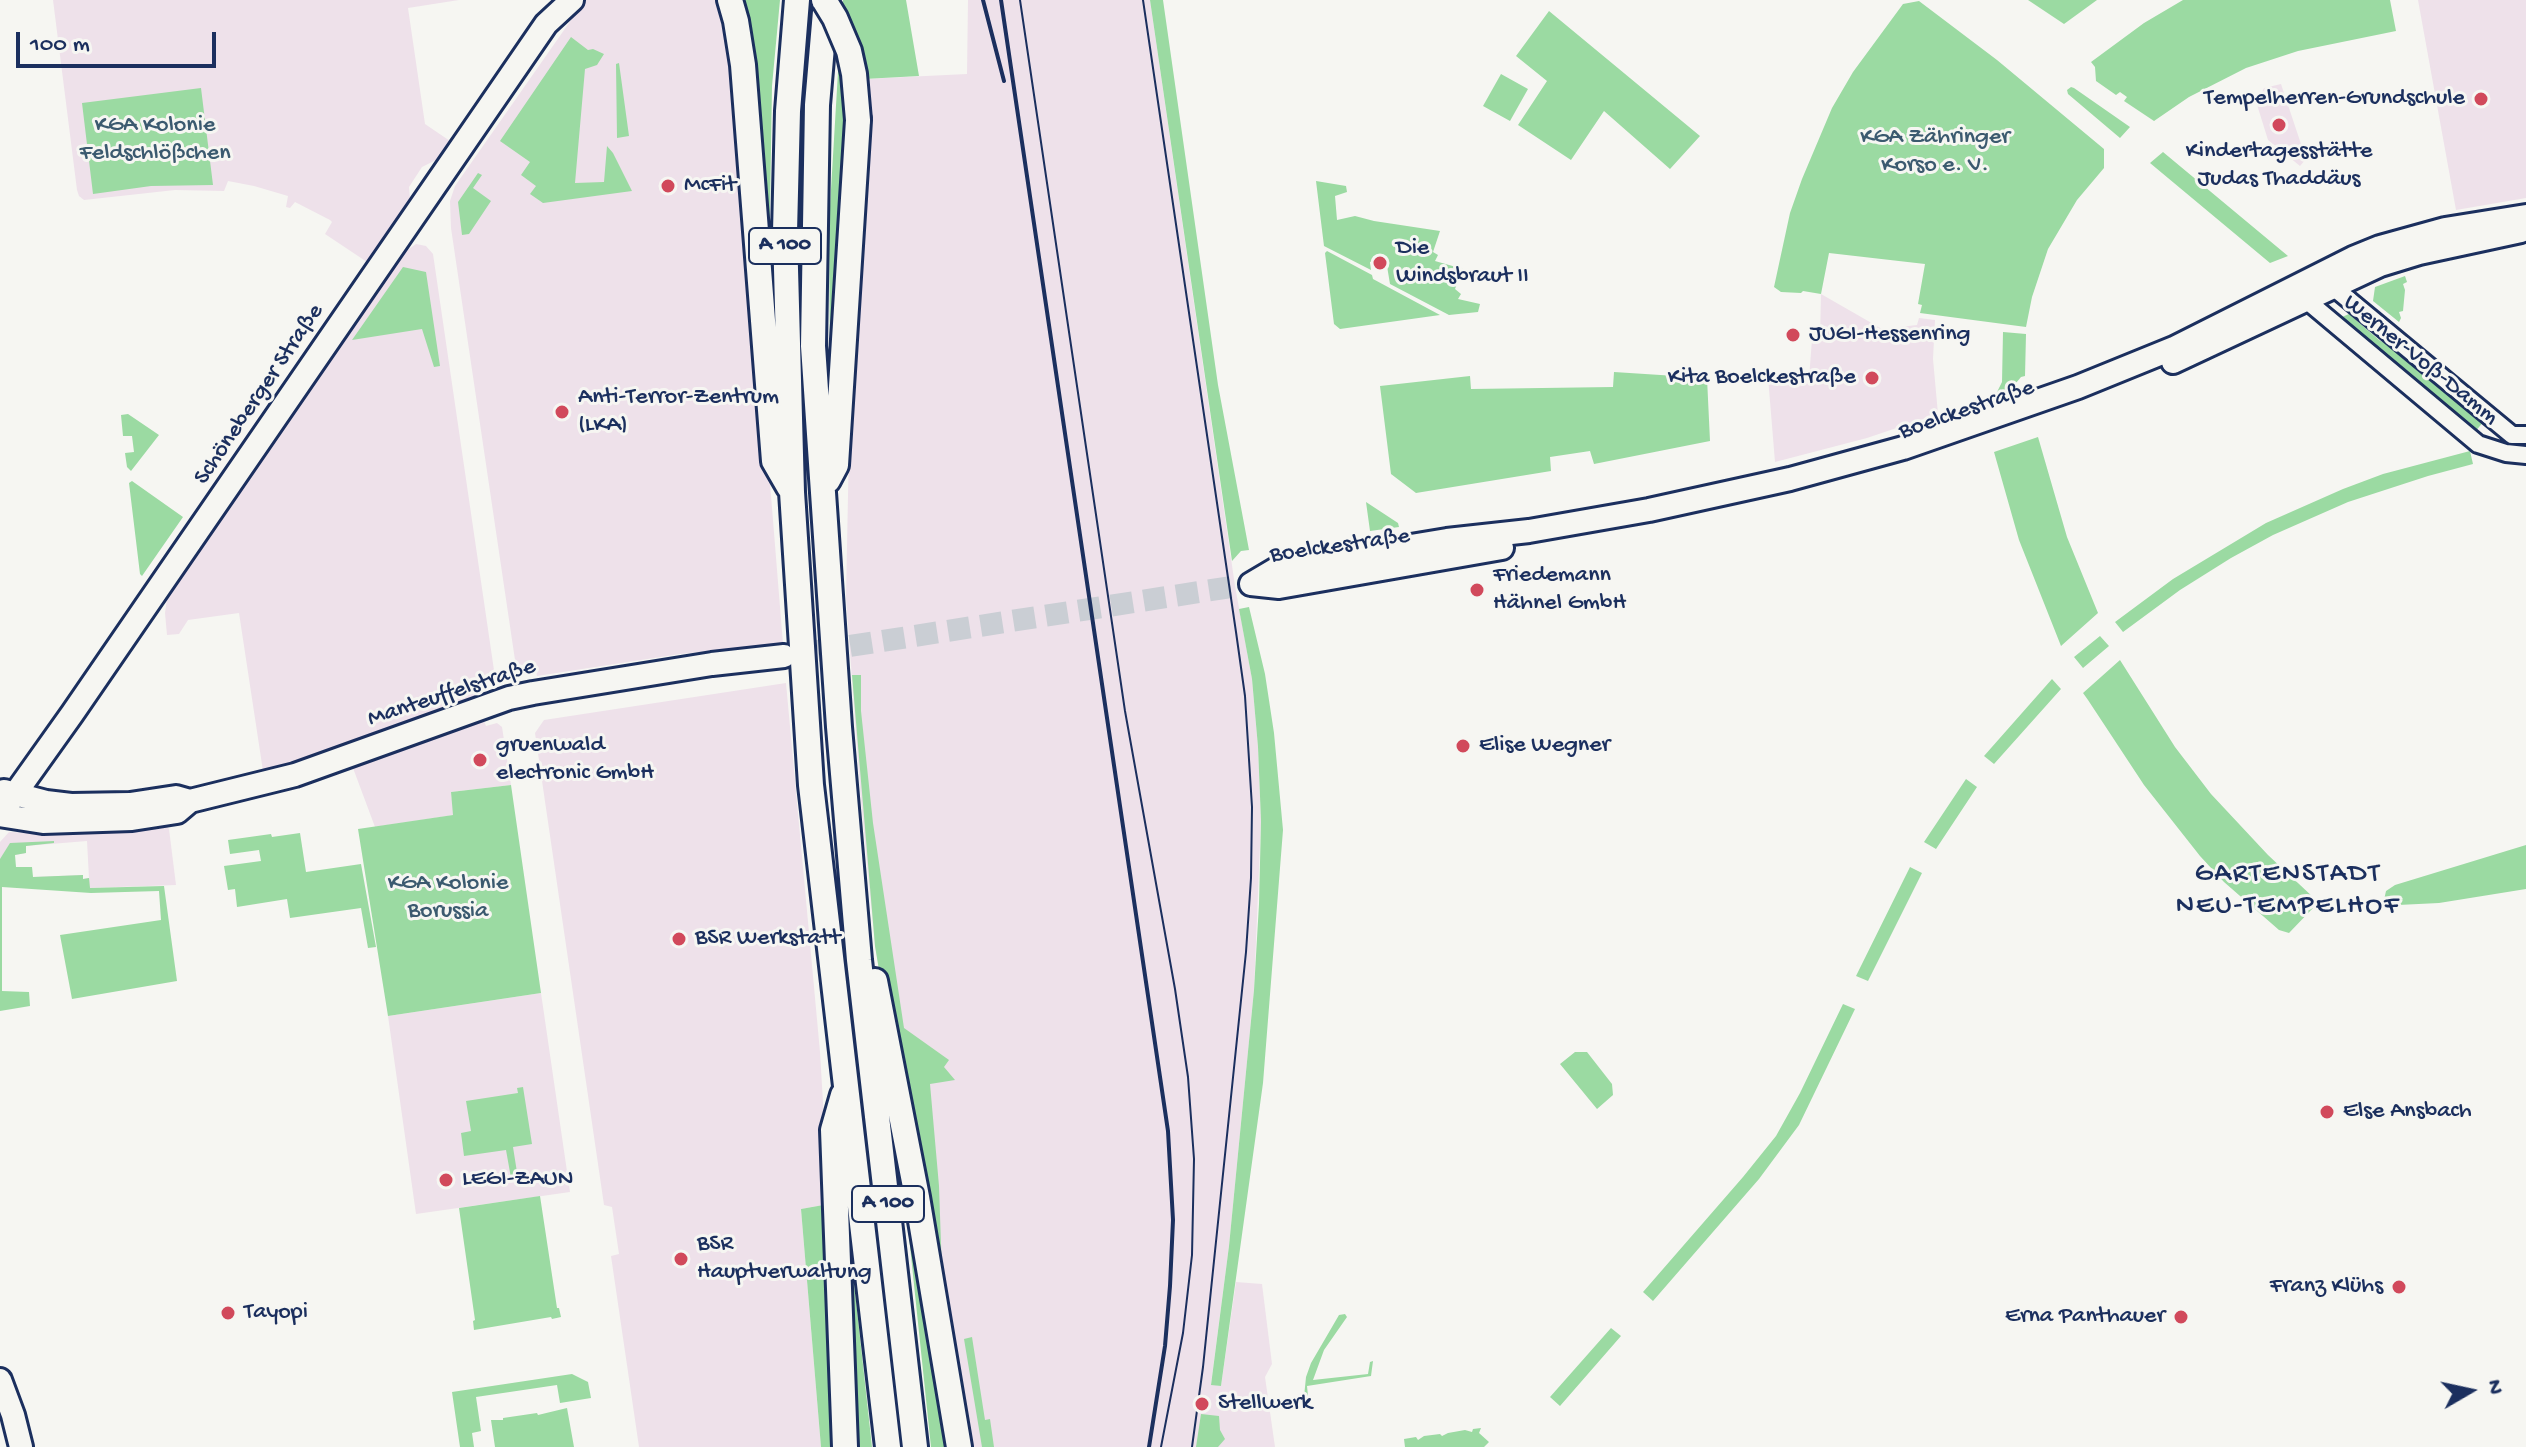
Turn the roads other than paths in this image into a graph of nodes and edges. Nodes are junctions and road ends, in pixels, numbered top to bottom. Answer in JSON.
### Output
{"nodes":[{"id":1,"x":553,"y":0,"type":"edge"},
{"id":2,"x":572,"y":0,"type":"edge"},
{"id":3,"x":730,"y":0,"type":"edge"},
{"id":4,"x":797,"y":0,"type":"edge"},
{"id":5,"x":825,"y":0,"type":"edge"},
{"id":6,"x":546,"y":24,"type":"junction"},
{"id":7,"x":2526,"y":216,"type":"edge"},
{"id":8,"x":2526,"y":230,"type":"edge"},
{"id":9,"x":2326,"y":280,"type":"junction"},
{"id":10,"x":2299,"y":294,"type":"junction"},
{"id":11,"x":2212,"y":336,"type":"junction"},
{"id":12,"x":2519,"y":435,"type":"edge"},
{"id":13,"x":2526,"y":455,"type":"edge"},
{"id":14,"x":823,"y":489,"type":"junction"},
{"id":15,"x":792,"y":492,"type":"junction"},
{"id":16,"x":784,"y":656,"type":"tunnel mouth"},
{"id":17,"x":8,"y":792,"type":"edge"},
{"id":18,"x":190,"y":801,"type":"junction"},
{"id":19,"x":0,"y":815,"type":"edge"},
{"id":20,"x":859,"y":960,"type":"junction"},
{"id":21,"x":846,"y":1085,"type":"junction"},
{"id":22,"x":0,"y":1380,"type":"edge"},
{"id":23,"x":21,"y":1447,"type":"edge"},
{"id":24,"x":845,"y":1447,"type":"edge"},
{"id":25,"x":888,"y":1447,"type":"edge"},
{"id":26,"x":915,"y":1447,"type":"edge"},
{"id":27,"x":959,"y":1447,"type":"edge"}],
"edges":[{"from":1,"to":6,"type":"main road","name":"Schöneberger Straße"},
{"from":2,"to":6,"type":"main road","name":"Schöneberger Straße"},
{"from":3,"to":15,"type":"highway"},
{"from":4,"to":15,"type":"highway","number":"A 100"},
{"from":5,"to":14,"type":"highway","number":"A 100"},
{"from":5,"to":14,"type":"highway","bridge":true},
{"from":6,"to":17,"type":"main road","name":"Schöneberger Straße"},
{"from":7,"to":9,"type":"main road","name":"Boelckestraße"},
{"from":8,"to":9,"type":"main road","name":"Boelckestraße"},
{"from":9,"to":10,"type":"main road","name":"Boelckestraße"},
{"from":9,"to":12,"type":"street","name":"Werner-Voß-Damm"},
{"from":10,"to":11,"type":"main road","name":"Boelckestraße"},
{"from":10,"to":13,"type":"street","name":"Werner-Voß-Damm"},
{"from":11,"to":11,"type":"main road","name":"Boelckestraße"},
{"from":14,"to":20,"type":"highway","number":"A 100"},
{"from":15,"to":21,"type":"highway","number":"A 100"},
{"from":16,"to":18,"type":"main road","name":"Manteuffelstraße"},
{"from":17,"to":18,"type":"main road","name":"Manteuffelstraße"},
{"from":17,"to":19,"type":"main road","name":"Schöneberger Straße"},
{"from":18,"to":19,"type":"main road","name":"Manteuffelstraße"},
{"from":20,"to":26,"type":"highway","number":"A 100"},
{"from":20,"to":27,"type":"highway"},
{"from":21,"to":24,"type":"highway"},
{"from":21,"to":25,"type":"highway","number":"A 100"},
{"from":22,"to":23,"type":"main road"}]}
